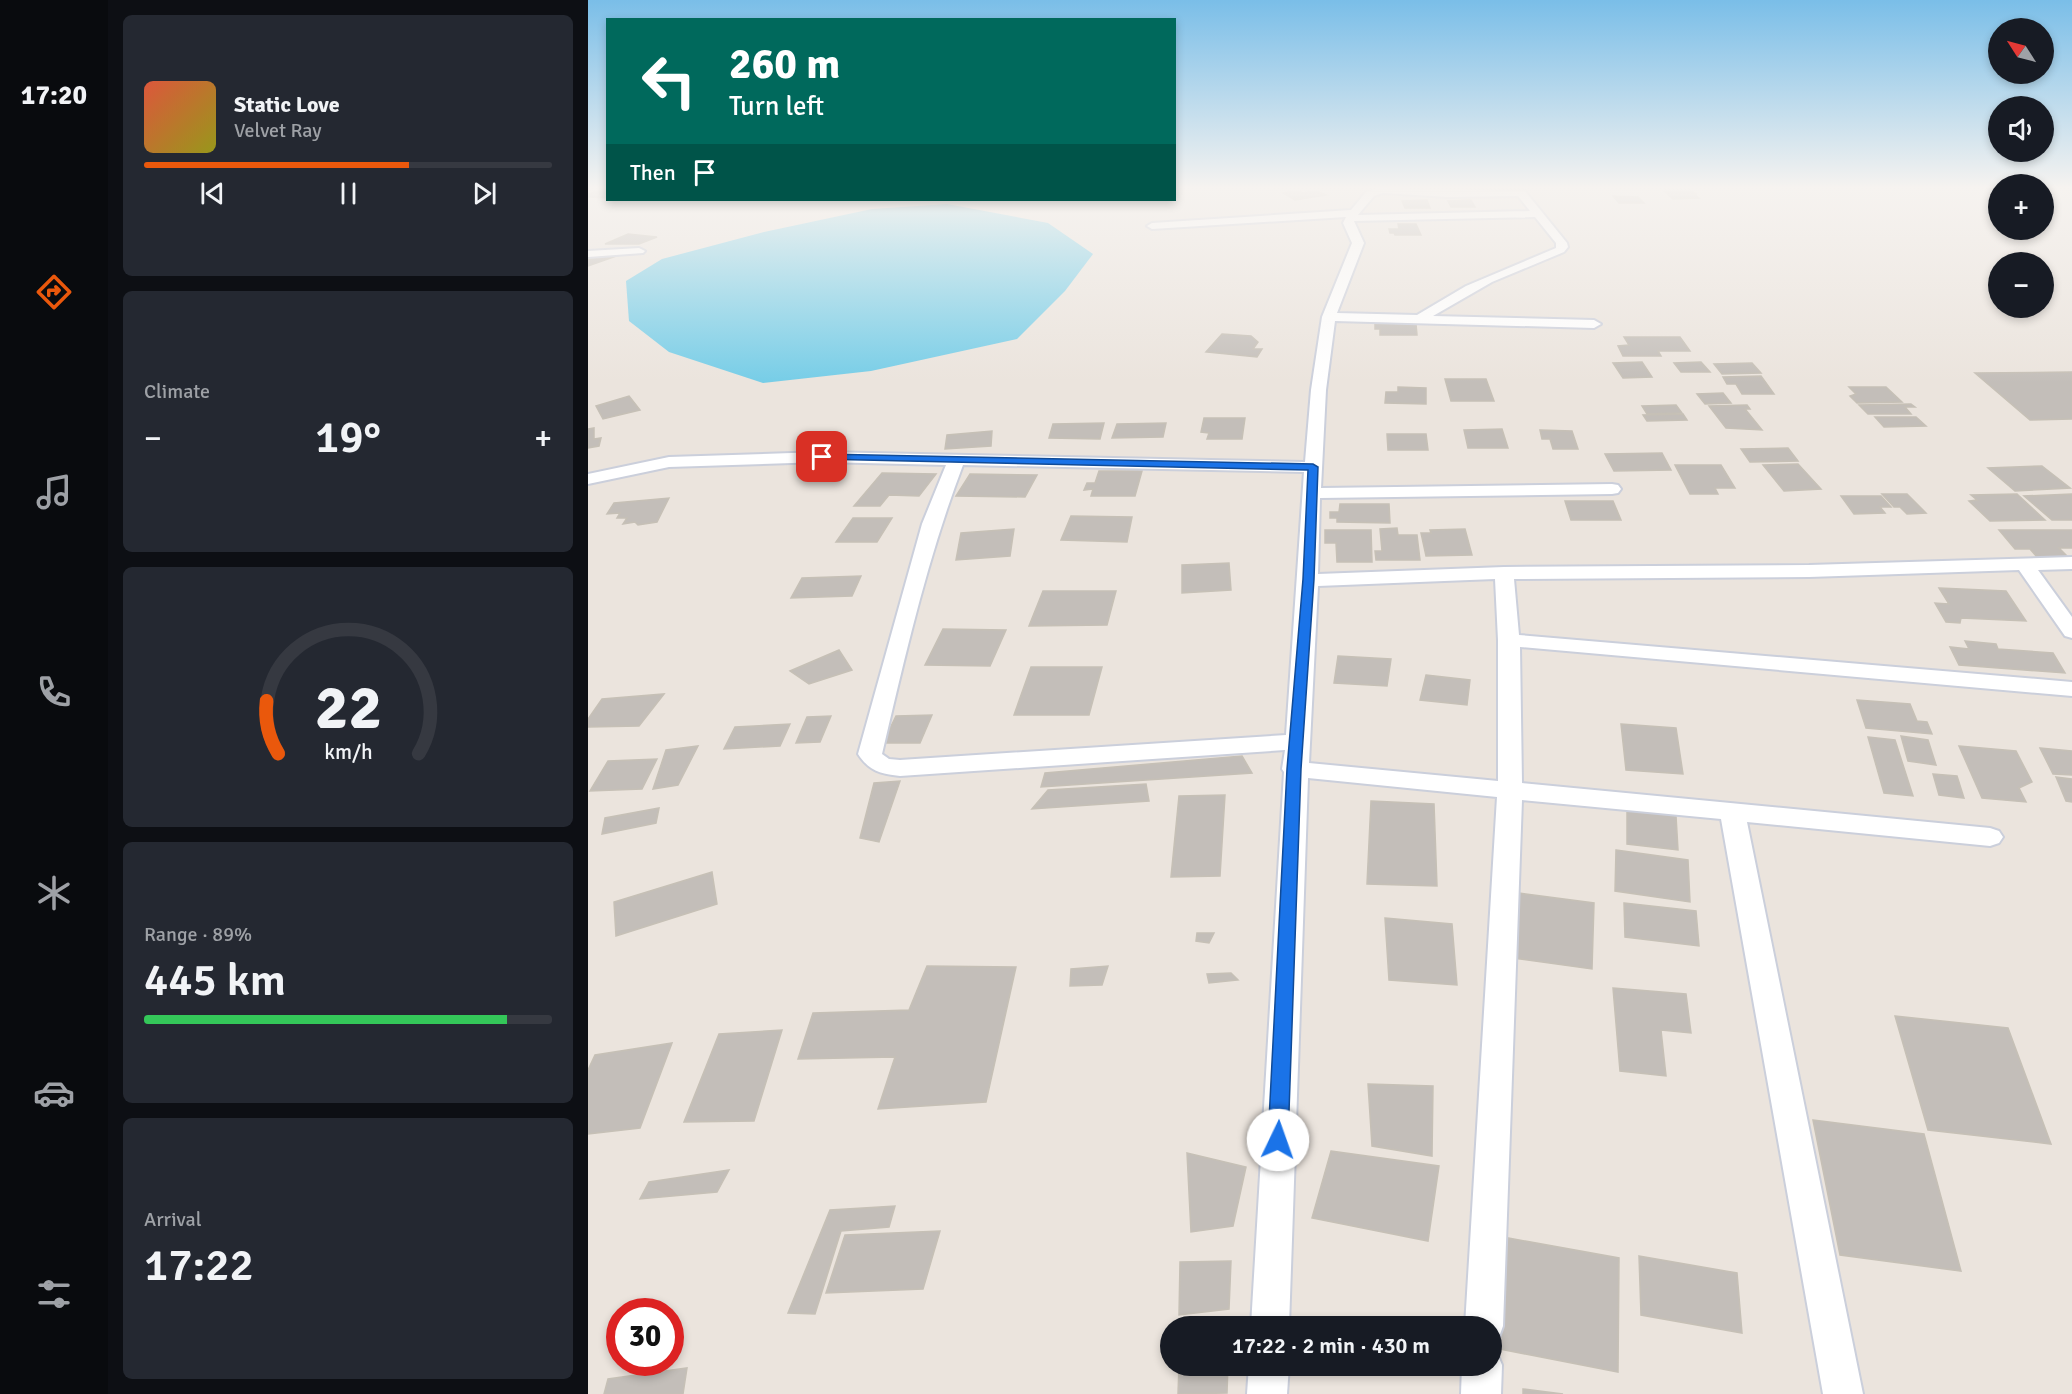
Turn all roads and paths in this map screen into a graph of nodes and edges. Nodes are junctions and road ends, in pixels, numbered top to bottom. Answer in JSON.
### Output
{"nodes":[{"id":1,"x":612,"y":253,"type":"edge"},
{"id":2,"x":1354,"y":253,"type":"edge"},
{"id":3,"x":1551,"y":253,"type":"edge"},
{"id":4,"x":588,"y":254,"type":"edge"},
{"id":5,"x":1329,"y":317,"type":"junction"},
{"id":6,"x":1420,"y":319,"type":"junction"},
{"id":7,"x":1594,"y":324,"type":"dead end"},
{"id":8,"x":956,"y":461,"type":"junction"},
{"id":9,"x":1313,"y":467,"type":"junction"},
{"id":10,"x":588,"y":479,"type":"edge"},
{"id":11,"x":1612,"y":489,"type":"dead end"},
{"id":12,"x":1311,"y":493,"type":"junction"},
{"id":13,"x":2072,"y":562,"type":"edge"},
{"id":14,"x":2024,"y":563,"type":"junction"},
{"id":15,"x":1504,"y":573,"type":"junction"},
{"id":16,"x":1308,"y":579,"type":"junction"},
{"id":17,"x":2072,"y":632,"type":"edge"},
{"id":18,"x":1509,"y":640,"type":"junction"},
{"id":19,"x":2072,"y":689,"type":"edge"},
{"id":20,"x":1296,"y":742,"type":"junction"},
{"id":21,"x":1294,"y":769,"type":"junction"},
{"id":22,"x":1510,"y":791,"type":"junction"},
{"id":23,"x":1732,"y":811,"type":"junction"},
{"id":24,"x":1990,"y":837,"type":"dead end"},
{"id":25,"x":1270,"y":1316,"type":"edge"},
{"id":26,"x":1484,"y":1316,"type":"edge"},
{"id":27,"x":1268,"y":1376,"type":"edge"},
{"id":28,"x":1482,"y":1376,"type":"edge"},
{"id":29,"x":1267,"y":1394,"type":"edge"},
{"id":30,"x":1481,"y":1394,"type":"edge"},
{"id":31,"x":1843,"y":1394,"type":"edge"}],
"edges":[{"from":1,"to":4,"type":"street"},
{"from":2,"to":5,"type":"street"},
{"from":3,"to":6,"type":"street"},
{"from":5,"to":6,"type":"street"},
{"from":5,"to":9,"type":"street"},
{"from":6,"to":7,"type":"street"},
{"from":8,"to":9,"type":"street"},
{"from":8,"to":10,"type":"street"},
{"from":8,"to":20,"type":"street"},
{"from":9,"to":12,"type":"street"},
{"from":11,"to":12,"type":"street"},
{"from":12,"to":16,"type":"street"},
{"from":13,"to":14,"type":"street"},
{"from":14,"to":15,"type":"street"},
{"from":14,"to":17,"type":"street"},
{"from":15,"to":16,"type":"street"},
{"from":15,"to":18,"type":"street"},
{"from":16,"to":20,"type":"street"},
{"from":18,"to":19,"type":"street"},
{"from":18,"to":22,"type":"street"},
{"from":20,"to":21,"type":"street"},
{"from":21,"to":22,"type":"street"},
{"from":21,"to":25,"type":"street"},
{"from":22,"to":23,"type":"street"},
{"from":22,"to":26,"type":"street"},
{"from":23,"to":24,"type":"street"},
{"from":23,"to":31,"type":"street"},
{"from":27,"to":29,"type":"street"},
{"from":28,"to":30,"type":"street"}]}
